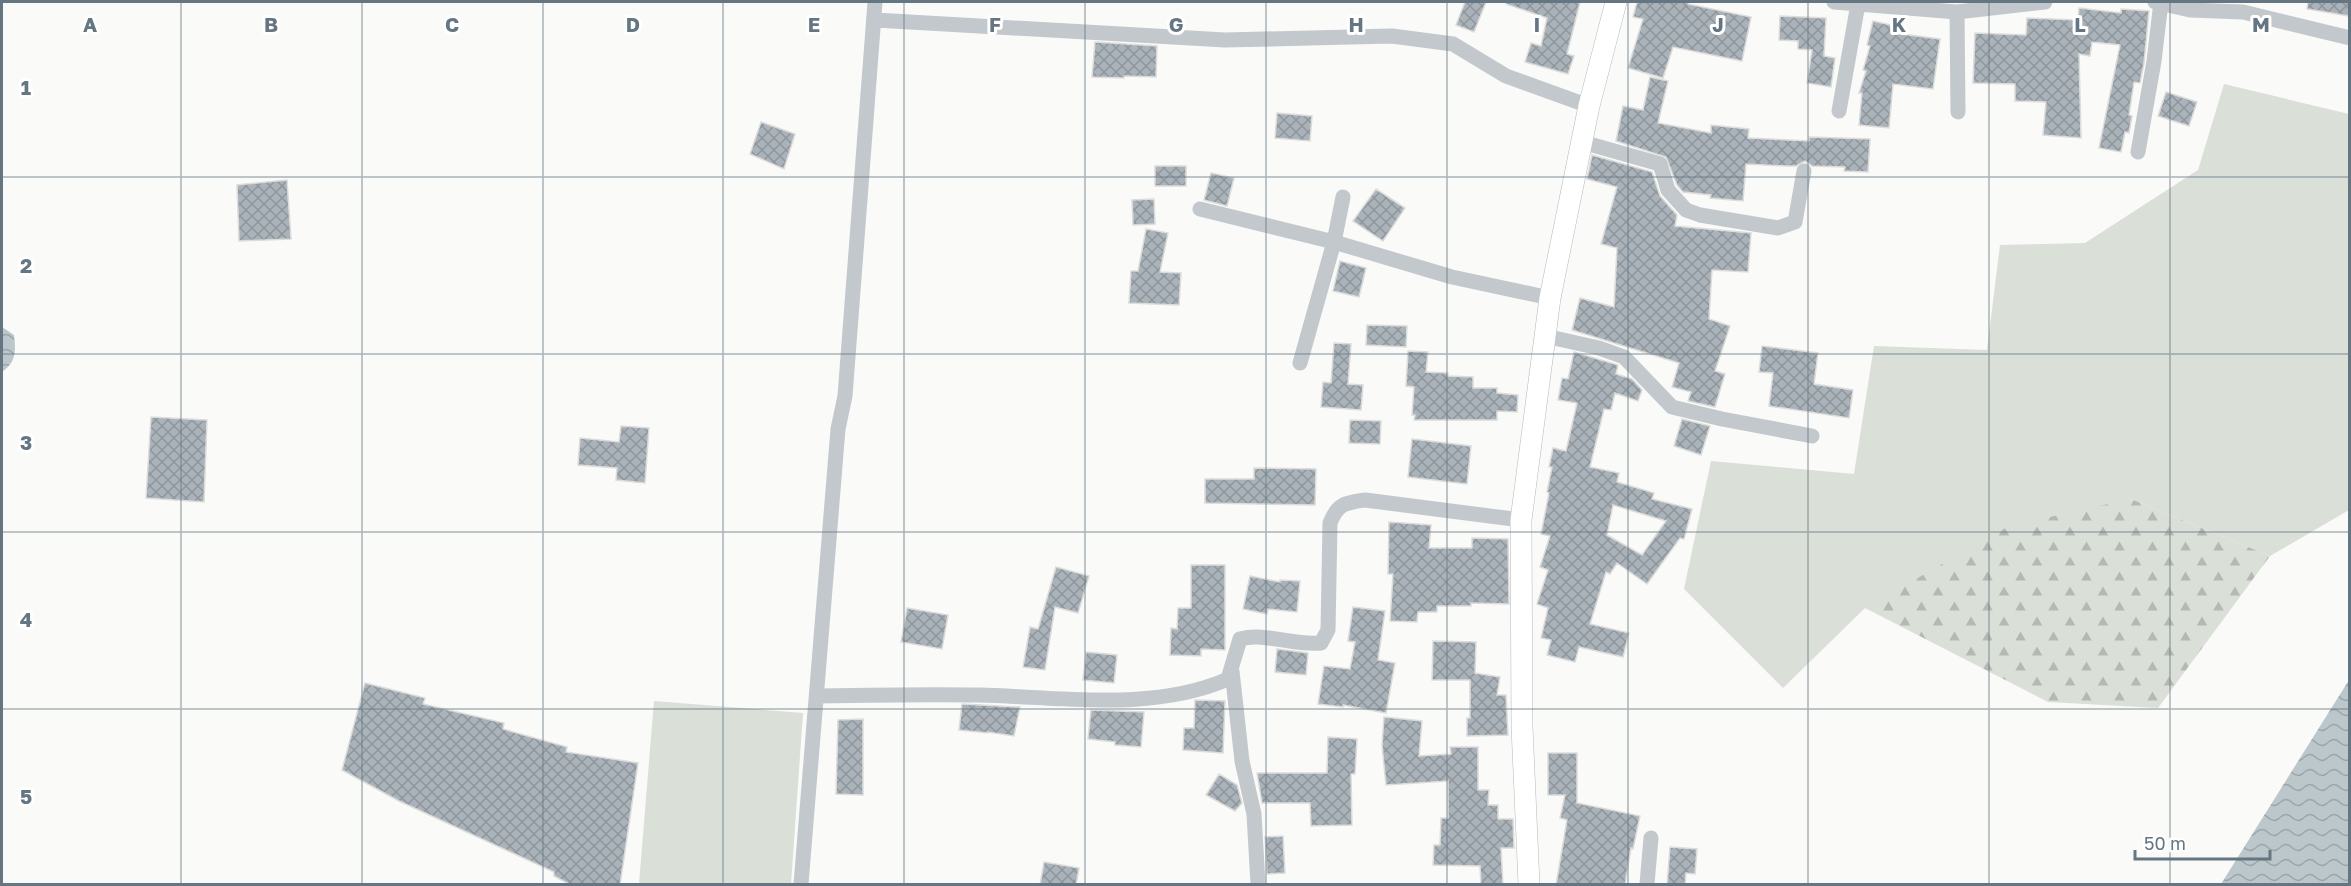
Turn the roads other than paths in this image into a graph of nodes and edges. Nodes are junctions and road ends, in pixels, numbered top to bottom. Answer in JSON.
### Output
{"nodes":[{"id":1,"x":875,"y":2,"type":"edge"},
{"id":2,"x":1616,"y":2,"type":"edge"},
{"id":3,"x":1834,"y":2,"type":"edge"},
{"id":4,"x":2045,"y":2,"type":"edge"},
{"id":5,"x":2158,"y":2,"type":"edge"},
{"id":6,"x":1858,"y":4,"type":"junction"},
{"id":7,"x":1957,"y":12,"type":"junction"},
{"id":8,"x":875,"y":20,"type":"junction"},
{"id":9,"x":2349,"y":38,"type":"edge"},
{"id":10,"x":1589,"y":106,"type":"junction"},
{"id":11,"x":1839,"y":111,"type":"dead end"},
{"id":12,"x":1958,"y":112,"type":"dead end"},
{"id":13,"x":1582,"y":142,"type":"junction"},
{"id":14,"x":2138,"y":152,"type":"dead end"},
{"id":15,"x":1804,"y":171,"type":"dead end"},
{"id":16,"x":1343,"y":197,"type":"dead end"},
{"id":17,"x":1200,"y":209,"type":"dead end"},
{"id":18,"x":1334,"y":242,"type":"junction"},
{"id":19,"x":1550,"y":298,"type":"junction"},
{"id":20,"x":1545,"y":336,"type":"junction"},
{"id":21,"x":1300,"y":363,"type":"dead end"},
{"id":22,"x":1812,"y":436,"type":"dead end"},
{"id":23,"x":1521,"y":520,"type":"junction"},
{"id":24,"x":1232,"y":671,"type":"junction"},
{"id":25,"x":816,"y":696,"type":"junction"},
{"id":26,"x":1651,"y":838,"type":"dead end"},
{"id":27,"x":801,"y":885,"type":"edge"},
{"id":28,"x":1258,"y":885,"type":"edge"},
{"id":29,"x":1529,"y":885,"type":"edge"},
{"id":30,"x":1647,"y":885,"type":"edge"}],
"edges":[{"from":1,"to":8,"type":"street"},
{"from":2,"to":10,"type":"main road"},
{"from":3,"to":6,"type":"street"},
{"from":4,"to":7,"type":"street"},
{"from":5,"to":9,"type":"street"},
{"from":5,"to":14,"type":"street"},
{"from":6,"to":7,"type":"street"},
{"from":6,"to":11,"type":"street"},
{"from":7,"to":12,"type":"street"},
{"from":8,"to":10,"type":"street"},
{"from":8,"to":25,"type":"street"},
{"from":10,"to":13,"type":"main road"},
{"from":13,"to":15,"type":"street"},
{"from":13,"to":19,"type":"main road"},
{"from":16,"to":18,"type":"street"},
{"from":17,"to":18,"type":"street"},
{"from":18,"to":19,"type":"street"},
{"from":18,"to":21,"type":"street"},
{"from":19,"to":20,"type":"main road"},
{"from":20,"to":22,"type":"street"},
{"from":20,"to":23,"type":"main road"},
{"from":23,"to":24,"type":"street"},
{"from":23,"to":29,"type":"main road"},
{"from":24,"to":25,"type":"street"},
{"from":24,"to":28,"type":"street"},
{"from":25,"to":27,"type":"street"},
{"from":26,"to":30,"type":"street"}]}
